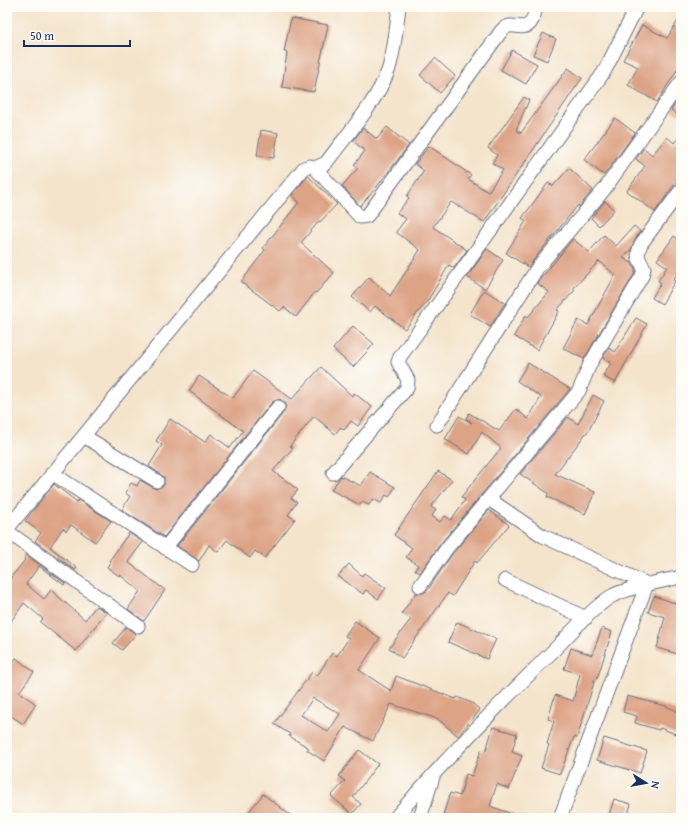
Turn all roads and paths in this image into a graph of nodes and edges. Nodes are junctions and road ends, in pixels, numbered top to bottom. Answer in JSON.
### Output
{"nodes":[{"id":1,"x":400,"y":7,"type":"edge"},
{"id":2,"x":536,"y":7,"type":"edge"},
{"id":3,"x":637,"y":7,"type":"edge"},
{"id":4,"x":681,"y":82,"type":"edge"},
{"id":5,"x":315,"y":168,"type":"junction"},
{"id":6,"x":681,"y":190,"type":"edge"},
{"id":7,"x":278,"y":407,"type":"dead end"},
{"id":8,"x":437,"y":425,"type":"dead end"},
{"id":9,"x":84,"y":436,"type":"junction"},
{"id":10,"x":52,"y":473,"type":"junction"},
{"id":11,"x":333,"y":473,"type":"dead end"},
{"id":12,"x":156,"y":481,"type":"dead end"},
{"id":13,"x":489,"y":499,"type":"junction"},
{"id":14,"x":7,"y":530,"type":"edge"},
{"id":15,"x":165,"y":548,"type":"junction"},
{"id":16,"x":192,"y":565,"type":"dead end"},
{"id":17,"x":681,"y":577,"type":"edge"},
{"id":18,"x":504,"y":580,"type":"dead end"},
{"id":19,"x":647,"y":584,"type":"junction"},
{"id":20,"x":420,"y":586,"type":"dead end"},
{"id":21,"x":586,"y":618,"type":"junction"},
{"id":22,"x":138,"y":626,"type":"dead end"},
{"id":23,"x":435,"y":771,"type":"junction"},
{"id":24,"x":395,"y":818,"type":"edge"},
{"id":25,"x":420,"y":818,"type":"edge"},
{"id":26,"x":560,"y":818,"type":"edge"}],
"edges":[{"from":1,"to":5,"type":"street"},
{"from":2,"to":5,"type":"street"},
{"from":3,"to":11,"type":"street"},
{"from":4,"to":8,"type":"street"},
{"from":5,"to":9,"type":"street"},
{"from":6,"to":13,"type":"street"},
{"from":7,"to":15,"type":"street"},
{"from":9,"to":10,"type":"street"},
{"from":9,"to":12,"type":"street"},
{"from":10,"to":14,"type":"street"},
{"from":10,"to":15,"type":"street"},
{"from":13,"to":19,"type":"street"},
{"from":13,"to":20,"type":"street"},
{"from":14,"to":22,"type":"street"},
{"from":15,"to":16,"type":"street"},
{"from":17,"to":19,"type":"street"},
{"from":18,"to":21,"type":"street"},
{"from":19,"to":21,"type":"street"},
{"from":19,"to":26,"type":"street"},
{"from":21,"to":23,"type":"street"},
{"from":23,"to":24,"type":"street"},
{"from":23,"to":25,"type":"street"}]}
